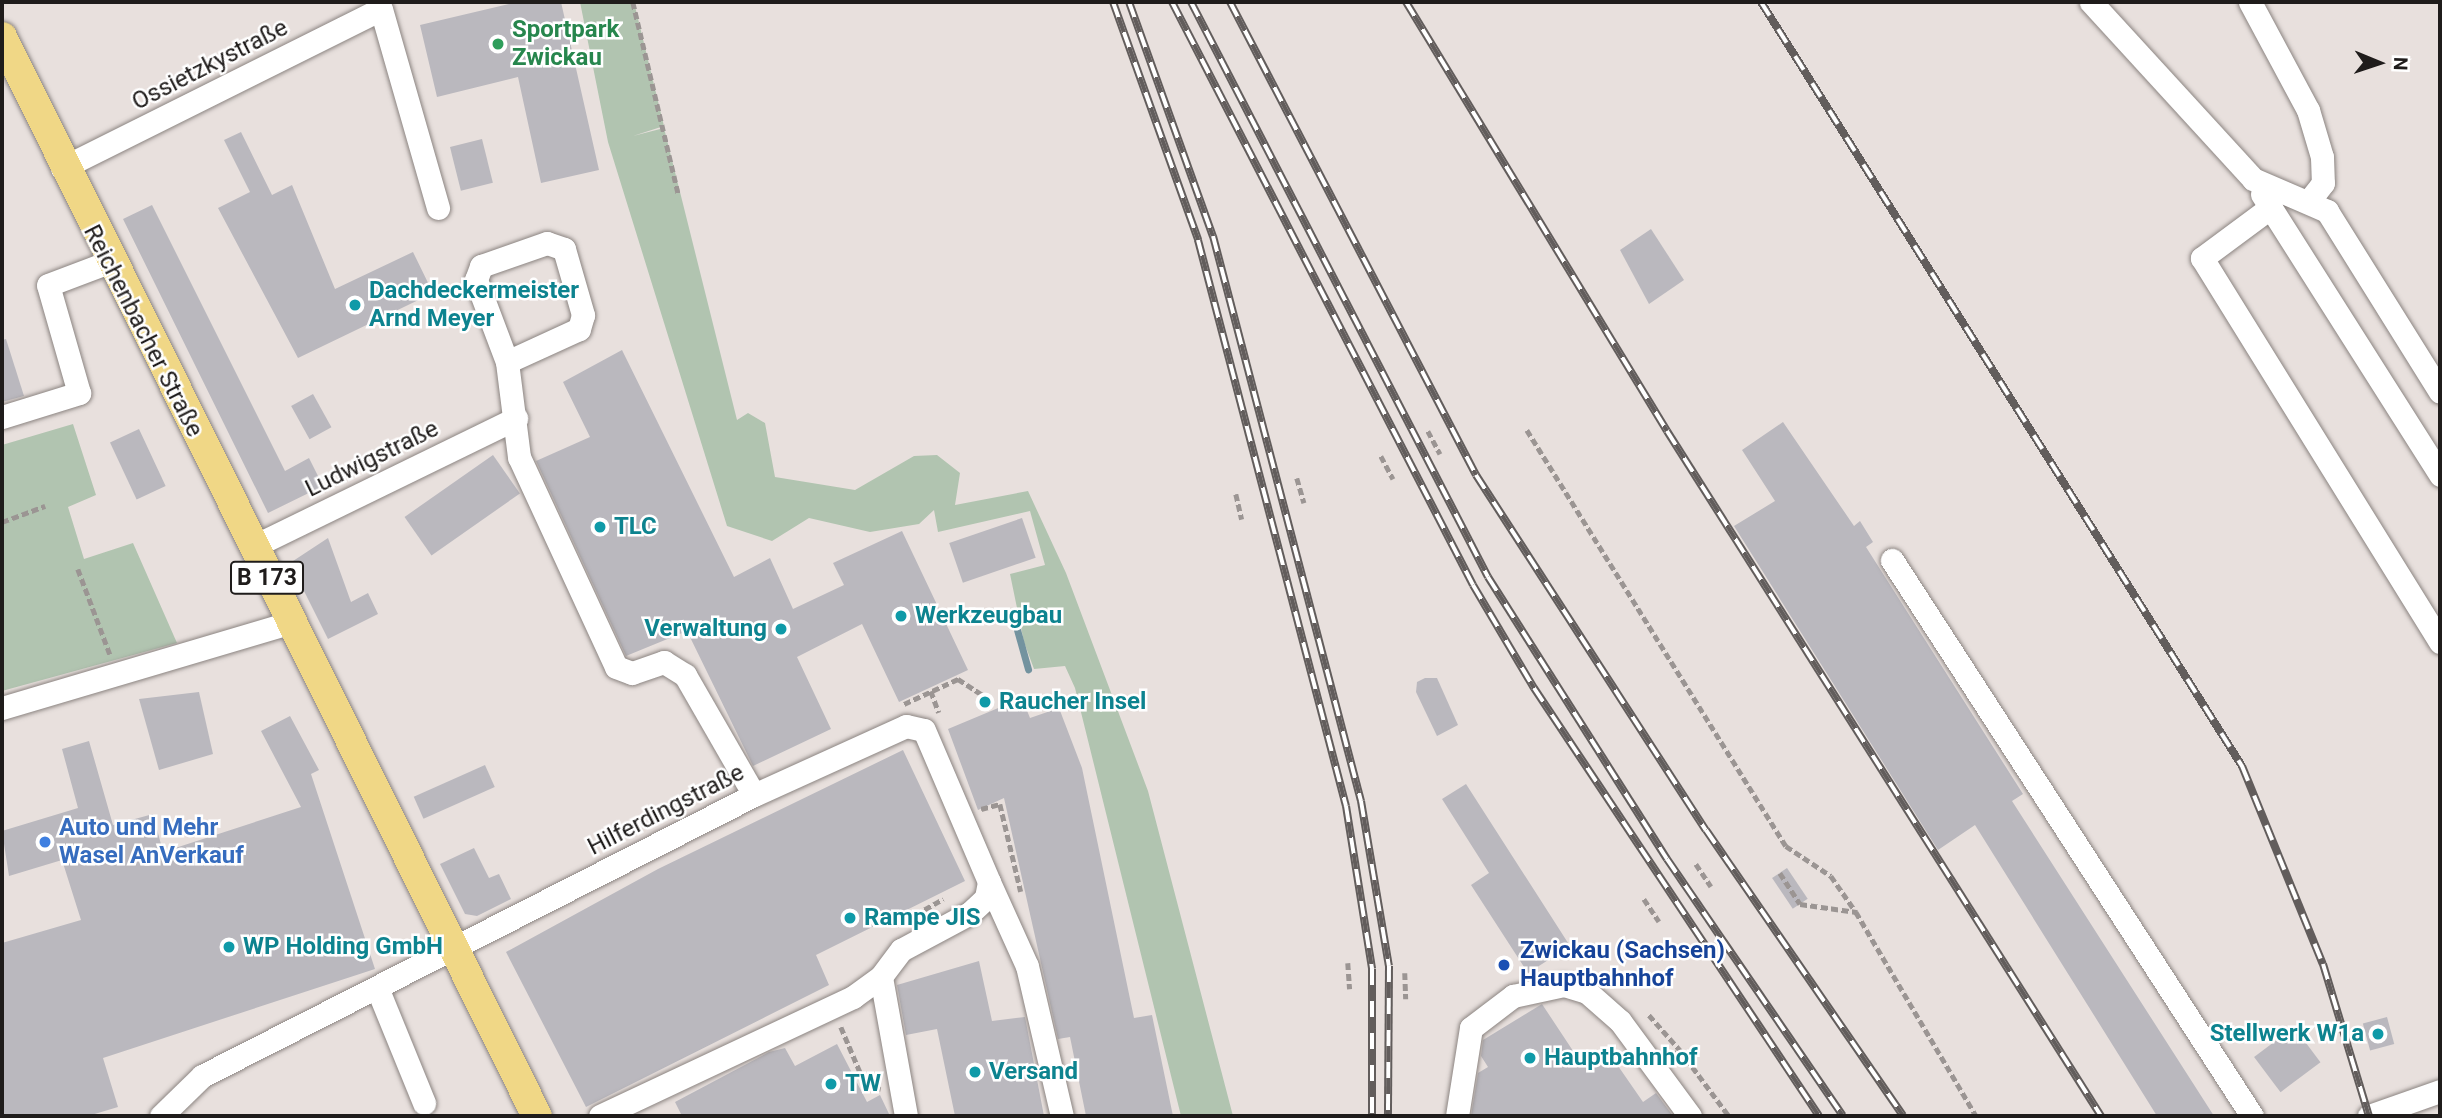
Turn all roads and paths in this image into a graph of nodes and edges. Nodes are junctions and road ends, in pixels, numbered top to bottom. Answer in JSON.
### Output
{"nodes":[{"id":1,"x":633,"y":2,"type":"edge"},
{"id":2,"x":2091,"y":2,"type":"edge"},
{"id":3,"x":2250,"y":2,"type":"edge"},
{"id":4,"x":2,"y":37,"type":"edge"},
{"id":5,"x":62,"y":168,"type":"junction"},
{"id":6,"x":2253,"y":179,"type":"junction"},
{"id":7,"x":679,"y":196,"type":"dead end"},
{"id":8,"x":2308,"y":202,"type":"junction"},
{"id":9,"x":2270,"y":207,"type":"junction"},
{"id":10,"x":439,"y":208,"type":"dead end"},
{"id":11,"x":109,"y":262,"type":"junction"},
{"id":12,"x":508,"y":362,"type":"junction"},
{"id":13,"x":2440,"y":392,"type":"edge"},
{"id":14,"x":2,"y":416,"type":"edge"},
{"id":15,"x":516,"y":418,"type":"junction"},
{"id":16,"x":1527,"y":430,"type":"dead end"},
{"id":17,"x":1428,"y":431,"type":"dead end"},
{"id":18,"x":1440,"y":454,"type":"dead end"},
{"id":19,"x":1381,"y":456,"type":"dead end"},
{"id":20,"x":2440,"y":475,"type":"edge"},
{"id":21,"x":1297,"y":478,"type":"dead end"},
{"id":22,"x":1393,"y":479,"type":"dead end"},
{"id":23,"x":1236,"y":494,"type":"dead end"},
{"id":24,"x":1304,"y":503,"type":"dead end"},
{"id":25,"x":45,"y":506,"type":"dead end"},
{"id":26,"x":1242,"y":519,"type":"dead end"},
{"id":27,"x":2,"y":522,"type":"edge"},
{"id":28,"x":252,"y":547,"type":"junction"},
{"id":29,"x":1892,"y":560,"type":"dead end"},
{"id":30,"x":78,"y":569,"type":"dead end"},
{"id":31,"x":289,"y":623,"type":"junction"},
{"id":32,"x":2440,"y":642,"type":"edge"},
{"id":33,"x":117,"y":675,"type":"junction"},
{"id":34,"x":2,"y":708,"type":"edge"},
{"id":35,"x":754,"y":795,"type":"junction"},
{"id":36,"x":1696,"y":864,"type":"dead end"},
{"id":37,"x":1780,"y":873,"type":"dead end"},
{"id":38,"x":989,"y":882,"type":"junction"},
{"id":39,"x":1711,"y":886,"type":"dead end"},
{"id":40,"x":1644,"y":899,"type":"dead end"},
{"id":41,"x":1856,"y":912,"type":"junction"},
{"id":42,"x":1659,"y":921,"type":"dead end"},
{"id":43,"x":453,"y":948,"type":"junction"},
{"id":44,"x":1348,"y":963,"type":"dead end"},
{"id":45,"x":1405,"y":974,"type":"dead end"},
{"id":46,"x":881,"y":977,"type":"junction"},
{"id":47,"x":1350,"y":989,"type":"dead end"},
{"id":48,"x":378,"y":990,"type":"junction"},
{"id":49,"x":1406,"y":999,"type":"dead end"},
{"id":50,"x":1649,"y":1015,"type":"dead end"},
{"id":51,"x":1679,"y":1050,"type":"junction"},
{"id":52,"x":1656,"y":1066,"type":"junction"},
{"id":53,"x":2437,"y":1101,"type":"edge"},
{"id":54,"x":424,"y":1103,"type":"dead end"},
{"id":55,"x":161,"y":1116,"type":"edge"},
{"id":56,"x":537,"y":1116,"type":"edge"},
{"id":57,"x":600,"y":1116,"type":"edge"},
{"id":58,"x":906,"y":1116,"type":"edge"},
{"id":59,"x":1062,"y":1116,"type":"edge"},
{"id":60,"x":1457,"y":1116,"type":"edge"},
{"id":61,"x":1690,"y":1116,"type":"edge"},
{"id":62,"x":1729,"y":1116,"type":"edge"},
{"id":63,"x":1976,"y":1116,"type":"edge"},
{"id":64,"x":2252,"y":1116,"type":"edge"},
{"id":65,"x":2369,"y":1116,"type":"edge"}],
"edges":[{"from":1,"to":7,"type":"path"},
{"from":2,"to":6,"type":"street"},
{"from":3,"to":8,"type":"street"},
{"from":4,"to":5,"type":"main road","name":"Reichenbacher Straße","number":"B 173"},
{"from":5,"to":10,"type":"street","name":"Ossietzkystraße"},
{"from":5,"to":11,"type":"main road","name":"Reichenbacher Straße","number":"B 173"},
{"from":6,"to":8,"type":"street"},
{"from":6,"to":9,"type":"street"},
{"from":8,"to":13,"type":"street"},
{"from":9,"to":20,"type":"street"},
{"from":9,"to":32,"type":"street"},
{"from":11,"to":14,"type":"street"},
{"from":11,"to":28,"type":"main road","name":"Reichenbacher Straße","number":"B 173"},
{"from":12,"to":12,"type":"street"},
{"from":12,"to":15,"type":"street"},
{"from":15,"to":28,"type":"street","name":"Ludwigstraße"},
{"from":15,"to":35,"type":"street"},
{"from":16,"to":41,"type":"path"},
{"from":17,"to":18,"type":"path"},
{"from":19,"to":22,"type":"path"},
{"from":21,"to":24,"type":"path"},
{"from":23,"to":26,"type":"path"},
{"from":25,"to":27,"type":"path"},
{"from":28,"to":31,"type":"main road","name":"Reichenbacher Straße","number":"B 173"},
{"from":29,"to":64,"type":"street"},
{"from":30,"to":33,"type":"path"},
{"from":31,"to":33,"type":"street"},
{"from":31,"to":43,"type":"main road","name":"Reichenbacher Straße","number":"B 173"},
{"from":33,"to":34,"type":"street"},
{"from":35,"to":38,"type":"street","name":"Hilferdingstraße"},
{"from":35,"to":43,"type":"street","name":"Hilferdingstraße"},
{"from":36,"to":39,"type":"path"},
{"from":37,"to":41,"type":"path"},
{"from":38,"to":46,"type":"street"},
{"from":38,"to":59,"type":"street"},
{"from":40,"to":42,"type":"path"},
{"from":41,"to":63,"type":"path"},
{"from":43,"to":48,"type":"street","name":"Hilferdingstraße"},
{"from":43,"to":56,"type":"main road","name":"Reichenbacher Straße","number":"B 173"},
{"from":44,"to":47,"type":"path"},
{"from":45,"to":49,"type":"path"},
{"from":46,"to":57,"type":"street"},
{"from":46,"to":58,"type":"street"},
{"from":48,"to":54,"type":"street"},
{"from":48,"to":55,"type":"street","name":"Hilferdingstraße"},
{"from":50,"to":51,"type":"path"},
{"from":51,"to":52,"type":"path"},
{"from":51,"to":62,"type":"path"},
{"from":52,"to":60,"type":"street"},
{"from":52,"to":61,"type":"street"},
{"from":53,"to":65,"type":"street"}]}
